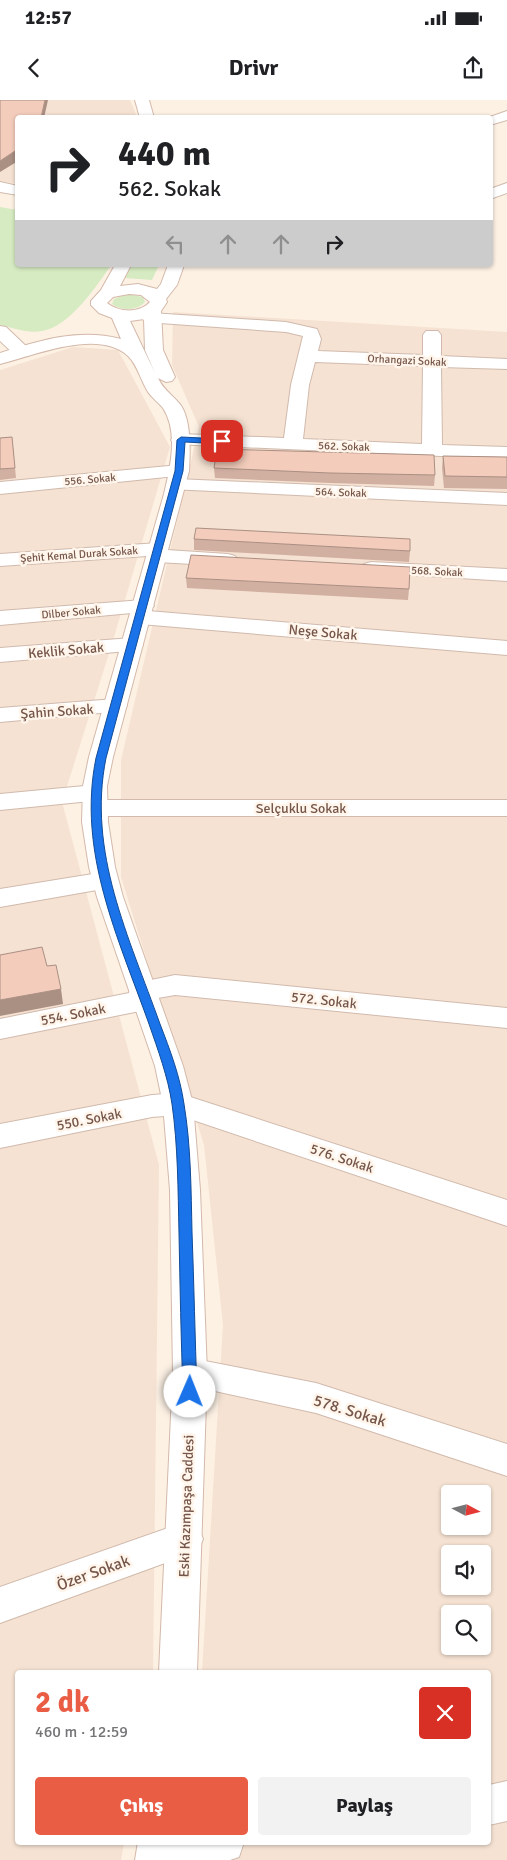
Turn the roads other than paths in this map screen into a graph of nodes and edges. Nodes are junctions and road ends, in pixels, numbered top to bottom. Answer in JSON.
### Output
{"nodes":[{"id":1,"x":142,"y":100,"type":"edge"},
{"id":2,"x":147,"y":115,"type":"edge"},
{"id":3,"x":507,"y":115,"type":"edge"},
{"id":4,"x":493,"y":121,"type":"edge"},
{"id":5,"x":0,"y":187,"type":"edge"},
{"id":6,"x":15,"y":190,"type":"edge"},
{"id":7,"x":0,"y":202,"type":"edge"},
{"id":8,"x":15,"y":204,"type":"edge"},
{"id":9,"x":122,"y":267,"type":"edge"},
{"id":10,"x":175,"y":267,"type":"edge"},
{"id":11,"x":112,"y":308,"type":"junction"},
{"id":12,"x":153,"y":313,"type":"junction"},
{"id":13,"x":0,"y":331,"type":"edge"},
{"id":14,"x":432,"y":335,"type":"dead end"},
{"id":15,"x":72,"y":341,"type":"junction"},
{"id":16,"x":22,"y":352,"type":"junction"},
{"id":17,"x":138,"y":355,"type":"junction"},
{"id":18,"x":307,"y":356,"type":"junction"},
{"id":19,"x":0,"y":359,"type":"edge"},
{"id":20,"x":433,"y":362,"type":"junction"},
{"id":21,"x":507,"y":364,"type":"edge"},
{"id":22,"x":171,"y":405,"type":"junction"},
{"id":23,"x":181,"y":440,"type":"junction"},
{"id":24,"x":293,"y":444,"type":"junction"},
{"id":25,"x":432,"y":450,"type":"junction"},
{"id":26,"x":507,"y":453,"type":"edge"},
{"id":27,"x":178,"y":478,"type":"junction"},
{"id":28,"x":0,"y":488,"type":"edge"},
{"id":29,"x":507,"y":499,"type":"edge"},
{"id":30,"x":158,"y":552,"type":"junction"},
{"id":31,"x":0,"y":560,"type":"edge"},
{"id":32,"x":245,"y":561,"type":"edge"},
{"id":33,"x":352,"y":566,"type":"edge"},
{"id":34,"x":507,"y":575,"type":"edge"},
{"id":35,"x":141,"y":612,"type":"junction"},
{"id":36,"x":0,"y":618,"type":"edge"},
{"id":37,"x":132,"y":645,"type":"junction"},
{"id":38,"x":507,"y":648,"type":"edge"},
{"id":39,"x":0,"y":655,"type":"edge"},
{"id":40,"x":115,"y":706,"type":"junction"},
{"id":41,"x":0,"y":715,"type":"edge"},
{"id":42,"x":95,"y":801,"type":"junction"},
{"id":43,"x":0,"y":802,"type":"edge"},
{"id":44,"x":507,"y":808,"type":"edge"},
{"id":45,"x":105,"y":881,"type":"junction"},
{"id":46,"x":0,"y":898,"type":"edge"},
{"id":47,"x":144,"y":996,"type":"junction"},
{"id":48,"x":507,"y":1018,"type":"edge"},
{"id":49,"x":0,"y":1029,"type":"edge"},
{"id":50,"x":178,"y":1104,"type":"junction"},
{"id":51,"x":0,"y":1136,"type":"edge"},
{"id":52,"x":507,"y":1213,"type":"edge"},
{"id":53,"x":190,"y":1373,"type":"junction"},
{"id":54,"x":507,"y":1460,"type":"edge"},
{"id":55,"x":185,"y":1538,"type":"junction"},
{"id":56,"x":0,"y":1605,"type":"edge"},
{"id":57,"x":178,"y":1670,"type":"edge"},
{"id":58,"x":507,"y":1801,"type":"edge"},
{"id":59,"x":491,"y":1805,"type":"edge"},
{"id":60,"x":159,"y":1845,"type":"edge"},
{"id":61,"x":156,"y":1860,"type":"edge"}],
"edges":[{"from":1,"to":2,"type":"street"},
{"from":3,"to":4,"type":"street"},
{"from":5,"to":6,"type":"street"},
{"from":7,"to":8,"type":"street"},
{"from":9,"to":11,"type":"street"},
{"from":10,"to":12,"type":"street"},
{"from":11,"to":12,"type":"street"},
{"from":11,"to":12,"type":"street"},
{"from":11,"to":15,"type":"street"},
{"from":11,"to":16,"type":"street"},
{"from":11,"to":17,"type":"street","name":"Eski Kazımpaşa Caddesi"},
{"from":12,"to":18,"type":"street"},
{"from":12,"to":22,"type":"street","name":"Eski Kazımpaşa Caddesi"},
{"from":13,"to":16,"type":"street"},
{"from":14,"to":20,"type":"street"},
{"from":15,"to":16,"type":"street"},
{"from":15,"to":17,"type":"street"},
{"from":16,"to":19,"type":"street"},
{"from":17,"to":22,"type":"street","name":"Eski Kazımpaşa Caddesi"},
{"from":18,"to":20,"type":"street","name":"Orhangazi Sokak"},
{"from":18,"to":24,"type":"street"},
{"from":20,"to":21,"type":"street","name":"Orhangazi Sokak"},
{"from":20,"to":25,"type":"street"},
{"from":22,"to":23,"type":"street","name":"Eski Kazımpaşa Caddesi"},
{"from":23,"to":24,"type":"street","name":"562. Sokak"},
{"from":23,"to":27,"type":"street","name":"Eski Kazımpaşa Caddesi"},
{"from":24,"to":25,"type":"street","name":"562. Sokak"},
{"from":25,"to":26,"type":"street","name":"562. Sokak"},
{"from":27,"to":28,"type":"street","name":"556. Sokak"},
{"from":27,"to":29,"type":"street","name":"564. Sokak"},
{"from":27,"to":30,"type":"street","name":"Eski Kazımpaşa Caddesi"},
{"from":30,"to":31,"type":"street","name":"Şehit Kemal Durak Sokak"},
{"from":30,"to":32,"type":"street"},
{"from":30,"to":35,"type":"street","name":"Eski Kazımpaşa Caddesi"},
{"from":33,"to":34,"type":"street","name":"568. Sokak"},
{"from":35,"to":36,"type":"street","name":"Dilber Sokak"},
{"from":35,"to":37,"type":"street","name":"Eski Kazımpaşa Caddesi"},
{"from":35,"to":38,"type":"street","name":"Neşe Sokak"},
{"from":37,"to":39,"type":"street","name":"Keklik Sokak"},
{"from":37,"to":40,"type":"street","name":"Eski Kazımpaşa Caddesi"},
{"from":40,"to":41,"type":"street","name":"Şahin Sokak"},
{"from":40,"to":42,"type":"street","name":"Eski Kazımpaşa Caddesi"},
{"from":42,"to":43,"type":"street","name":"Selçuklu Sokak"},
{"from":42,"to":44,"type":"street","name":"Selçuklu Sokak"},
{"from":42,"to":45,"type":"street","name":"Eski Kazımpaşa Caddesi"},
{"from":45,"to":46,"type":"street"},
{"from":45,"to":47,"type":"street","name":"Eski Kazımpaşa Caddesi"},
{"from":47,"to":48,"type":"street","name":"572. Sokak"},
{"from":47,"to":49,"type":"street","name":"554. Sokak"},
{"from":47,"to":50,"type":"street","name":"Eski Kazımpaşa Caddesi"},
{"from":50,"to":51,"type":"street","name":"550. Sokak"},
{"from":50,"to":52,"type":"street","name":"576. Sokak"},
{"from":50,"to":53,"type":"street","name":"Eski Kazımpaşa Caddesi"},
{"from":53,"to":54,"type":"street","name":"578. Sokak"},
{"from":53,"to":55,"type":"street","name":"Eski Kazımpaşa Caddesi"},
{"from":55,"to":56,"type":"street","name":"Özer Sokak"},
{"from":55,"to":57,"type":"street","name":"Eski Kazımpaşa Caddesi"},
{"from":58,"to":59,"type":"street"},
{"from":60,"to":61,"type":"street"}]}
